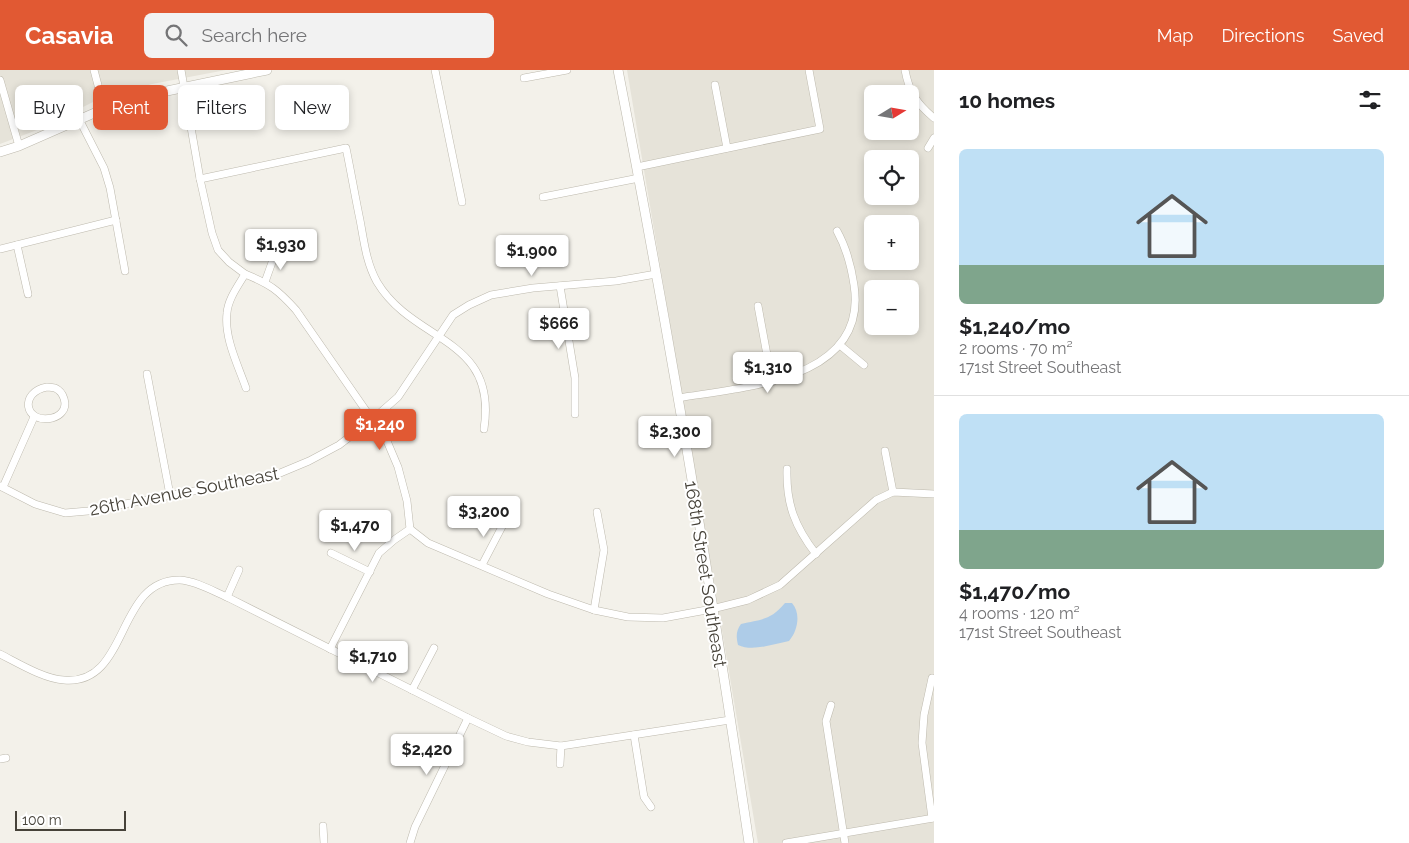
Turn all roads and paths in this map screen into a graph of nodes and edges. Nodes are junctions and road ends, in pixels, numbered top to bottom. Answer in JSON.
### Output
{"nodes":[{"id":1,"x":94,"y":70,"type":"edge"},
{"id":2,"x":181,"y":70,"type":"edge"},
{"id":3,"x":267,"y":70,"type":"edge"},
{"id":4,"x":435,"y":70,"type":"edge"},
{"id":5,"x":567,"y":70,"type":"edge"},
{"id":6,"x":618,"y":70,"type":"edge"},
{"id":7,"x":808,"y":70,"type":"edge"},
{"id":8,"x":904,"y":70,"type":"edge"},
{"id":9,"x":524,"y":78,"type":"dead end"},
{"id":10,"x":0,"y":80,"type":"edge"},
{"id":11,"x":98,"y":85,"type":"edge"},
{"id":12,"x":184,"y":85,"type":"edge"},
{"id":13,"x":194,"y":85,"type":"edge"},
{"id":14,"x":715,"y":85,"type":"dead end"},
{"id":15,"x":934,"y":118,"type":"edge"},
{"id":16,"x":83,"y":127,"type":"edge"},
{"id":17,"x":55,"y":130,"type":"edge"},
{"id":18,"x":191,"y":130,"type":"edge"},
{"id":19,"x":934,"y":138,"type":"edge"},
{"id":20,"x":19,"y":146,"type":"junction"},
{"id":21,"x":726,"y":148,"type":"junction"},
{"id":22,"x":928,"y":148,"type":"dead end"},
{"id":23,"x":0,"y":152,"type":"edge"},
{"id":24,"x":637,"y":167,"type":"junction"},
{"id":25,"x":639,"y":178,"type":"junction"},
{"id":26,"x":200,"y":179,"type":"junction"},
{"id":27,"x":543,"y":198,"type":"dead end"},
{"id":28,"x":462,"y":202,"type":"dead end"},
{"id":29,"x":116,"y":220,"type":"junction"},
{"id":30,"x":837,"y":231,"type":"dead end"},
{"id":31,"x":17,"y":245,"type":"junction"},
{"id":32,"x":0,"y":250,"type":"edge"},
{"id":33,"x":275,"y":254,"type":"dead end"},
{"id":34,"x":125,"y":271,"type":"dead end"},
{"id":35,"x":245,"y":274,"type":"junction"},
{"id":36,"x":656,"y":274,"type":"junction"},
{"id":37,"x":266,"y":282,"type":"junction"},
{"id":38,"x":560,"y":286,"type":"junction"},
{"id":39,"x":28,"y":294,"type":"dead end"},
{"id":40,"x":758,"y":306,"type":"dead end"},
{"id":41,"x":439,"y":337,"type":"junction"},
{"id":42,"x":841,"y":346,"type":"junction"},
{"id":43,"x":864,"y":365,"type":"dead end"},
{"id":44,"x":147,"y":374,"type":"dead end"},
{"id":45,"x":772,"y":382,"type":"junction"},
{"id":46,"x":246,"y":388,"type":"dead end"},
{"id":47,"x":678,"y":398,"type":"junction"},
{"id":48,"x":575,"y":414,"type":"dead end"},
{"id":49,"x":34,"y":417,"type":"junction"},
{"id":50,"x":373,"y":419,"type":"junction"},
{"id":51,"x":484,"y":429,"type":"dead end"},
{"id":52,"x":884,"y":451,"type":"dead end"},
{"id":53,"x":787,"y":470,"type":"dead end"},
{"id":54,"x":2,"y":487,"type":"edge"},
{"id":55,"x":893,"y":492,"type":"junction"},
{"id":56,"x":934,"y":494,"type":"edge"},
{"id":57,"x":170,"y":495,"type":"junction"},
{"id":58,"x":597,"y":512,"type":"dead end"},
{"id":59,"x":505,"y":521,"type":"dead end"},
{"id":60,"x":410,"y":529,"type":"junction"},
{"id":61,"x":331,"y":553,"type":"dead end"},
{"id":62,"x":816,"y":554,"type":"junction"},
{"id":63,"x":482,"y":565,"type":"junction"},
{"id":64,"x":239,"y":570,"type":"dead end"},
{"id":65,"x":370,"y":572,"type":"junction"},
{"id":66,"x":227,"y":597,"type":"junction"},
{"id":67,"x":712,"y":609,"type":"junction"},
{"id":68,"x":594,"y":610,"type":"junction"},
{"id":69,"x":330,"y":648,"type":"junction"},
{"id":70,"x":434,"y":648,"type":"dead end"},
{"id":71,"x":0,"y":654,"type":"edge"},
{"id":72,"x":932,"y":678,"type":"dead end"},
{"id":73,"x":412,"y":690,"type":"junction"},
{"id":74,"x":831,"y":705,"type":"dead end"},
{"id":75,"x":468,"y":718,"type":"junction"},
{"id":76,"x":730,"y":720,"type":"junction"},
{"id":77,"x":634,"y":735,"type":"junction"},
{"id":78,"x":561,"y":746,"type":"junction"},
{"id":79,"x":560,"y":764,"type":"dead end"},
{"id":80,"x":651,"y":807,"type":"dead end"},
{"id":81,"x":933,"y":818,"type":"edge"},
{"id":82,"x":324,"y":826,"type":"dead end"},
{"id":83,"x":843,"y":834,"type":"junction"},
{"id":84,"x":324,"y":843,"type":"edge"},
{"id":85,"x":410,"y":843,"type":"edge"},
{"id":86,"x":749,"y":843,"type":"edge"},
{"id":87,"x":786,"y":843,"type":"edge"},
{"id":88,"x":845,"y":843,"type":"edge"}],
"edges":[{"from":1,"to":11,"type":"street"},
{"from":2,"to":12,"type":"street"},
{"from":3,"to":13,"type":"street"},
{"from":4,"to":28,"type":"street"},
{"from":5,"to":9,"type":"street"},
{"from":6,"to":24,"type":"street","name":"168th Street Southeast"},
{"from":7,"to":21,"type":"street"},
{"from":8,"to":15,"type":"street"},
{"from":10,"to":20,"type":"street"},
{"from":14,"to":21,"type":"street"},
{"from":16,"to":29,"type":"street"},
{"from":17,"to":20,"type":"street"},
{"from":18,"to":26,"type":"street"},
{"from":19,"to":22,"type":"street"},
{"from":20,"to":23,"type":"street"},
{"from":21,"to":24,"type":"street"},
{"from":24,"to":25,"type":"street","name":"168th Street Southeast"},
{"from":25,"to":27,"type":"street"},
{"from":25,"to":36,"type":"street","name":"168th Street Southeast"},
{"from":26,"to":35,"type":"street"},
{"from":26,"to":41,"type":"street"},
{"from":29,"to":31,"type":"street"},
{"from":29,"to":34,"type":"street"},
{"from":30,"to":42,"type":"street"},
{"from":31,"to":32,"type":"street"},
{"from":31,"to":39,"type":"street"},
{"from":33,"to":37,"type":"street"},
{"from":35,"to":37,"type":"street"},
{"from":35,"to":46,"type":"street"},
{"from":36,"to":38,"type":"street","name":"26th Avenue Southeast"},
{"from":36,"to":47,"type":"street","name":"168th Street Southeast"},
{"from":37,"to":50,"type":"street"},
{"from":38,"to":41,"type":"street","name":"26th Avenue Southeast"},
{"from":38,"to":48,"type":"street"},
{"from":40,"to":45,"type":"street"},
{"from":41,"to":50,"type":"street","name":"26th Avenue Southeast"},
{"from":41,"to":51,"type":"street"},
{"from":42,"to":43,"type":"street"},
{"from":42,"to":45,"type":"street"},
{"from":44,"to":57,"type":"street"},
{"from":45,"to":47,"type":"street"},
{"from":47,"to":67,"type":"street","name":"168th Street Southeast"},
{"from":49,"to":49,"type":"street"},
{"from":49,"to":54,"type":"street"},
{"from":50,"to":57,"type":"street","name":"26th Avenue Southeast"},
{"from":50,"to":60,"type":"street"},
{"from":52,"to":55,"type":"street"},
{"from":53,"to":62,"type":"street"},
{"from":54,"to":57,"type":"street","name":"26th Avenue Southeast"},
{"from":55,"to":56,"type":"street"},
{"from":55,"to":62,"type":"street"},
{"from":58,"to":68,"type":"street"},
{"from":59,"to":63,"type":"street"},
{"from":60,"to":63,"type":"street"},
{"from":60,"to":65,"type":"street"},
{"from":61,"to":65,"type":"street"},
{"from":62,"to":67,"type":"street"},
{"from":63,"to":68,"type":"street"},
{"from":64,"to":66,"type":"street"},
{"from":65,"to":69,"type":"street"},
{"from":66,"to":69,"type":"street"},
{"from":66,"to":71,"type":"street"},
{"from":67,"to":68,"type":"street"},
{"from":67,"to":76,"type":"street","name":"168th Street Southeast"},
{"from":69,"to":73,"type":"street"},
{"from":70,"to":73,"type":"street"},
{"from":72,"to":81,"type":"street"},
{"from":73,"to":75,"type":"street"},
{"from":74,"to":83,"type":"street"},
{"from":75,"to":78,"type":"street"},
{"from":75,"to":85,"type":"street"},
{"from":76,"to":77,"type":"street"},
{"from":76,"to":86,"type":"street","name":"168th Street Southeast"},
{"from":77,"to":78,"type":"street"},
{"from":77,"to":80,"type":"street"},
{"from":78,"to":79,"type":"street"},
{"from":81,"to":83,"type":"street"},
{"from":82,"to":84,"type":"street"},
{"from":83,"to":87,"type":"street"},
{"from":83,"to":88,"type":"street"}]}
